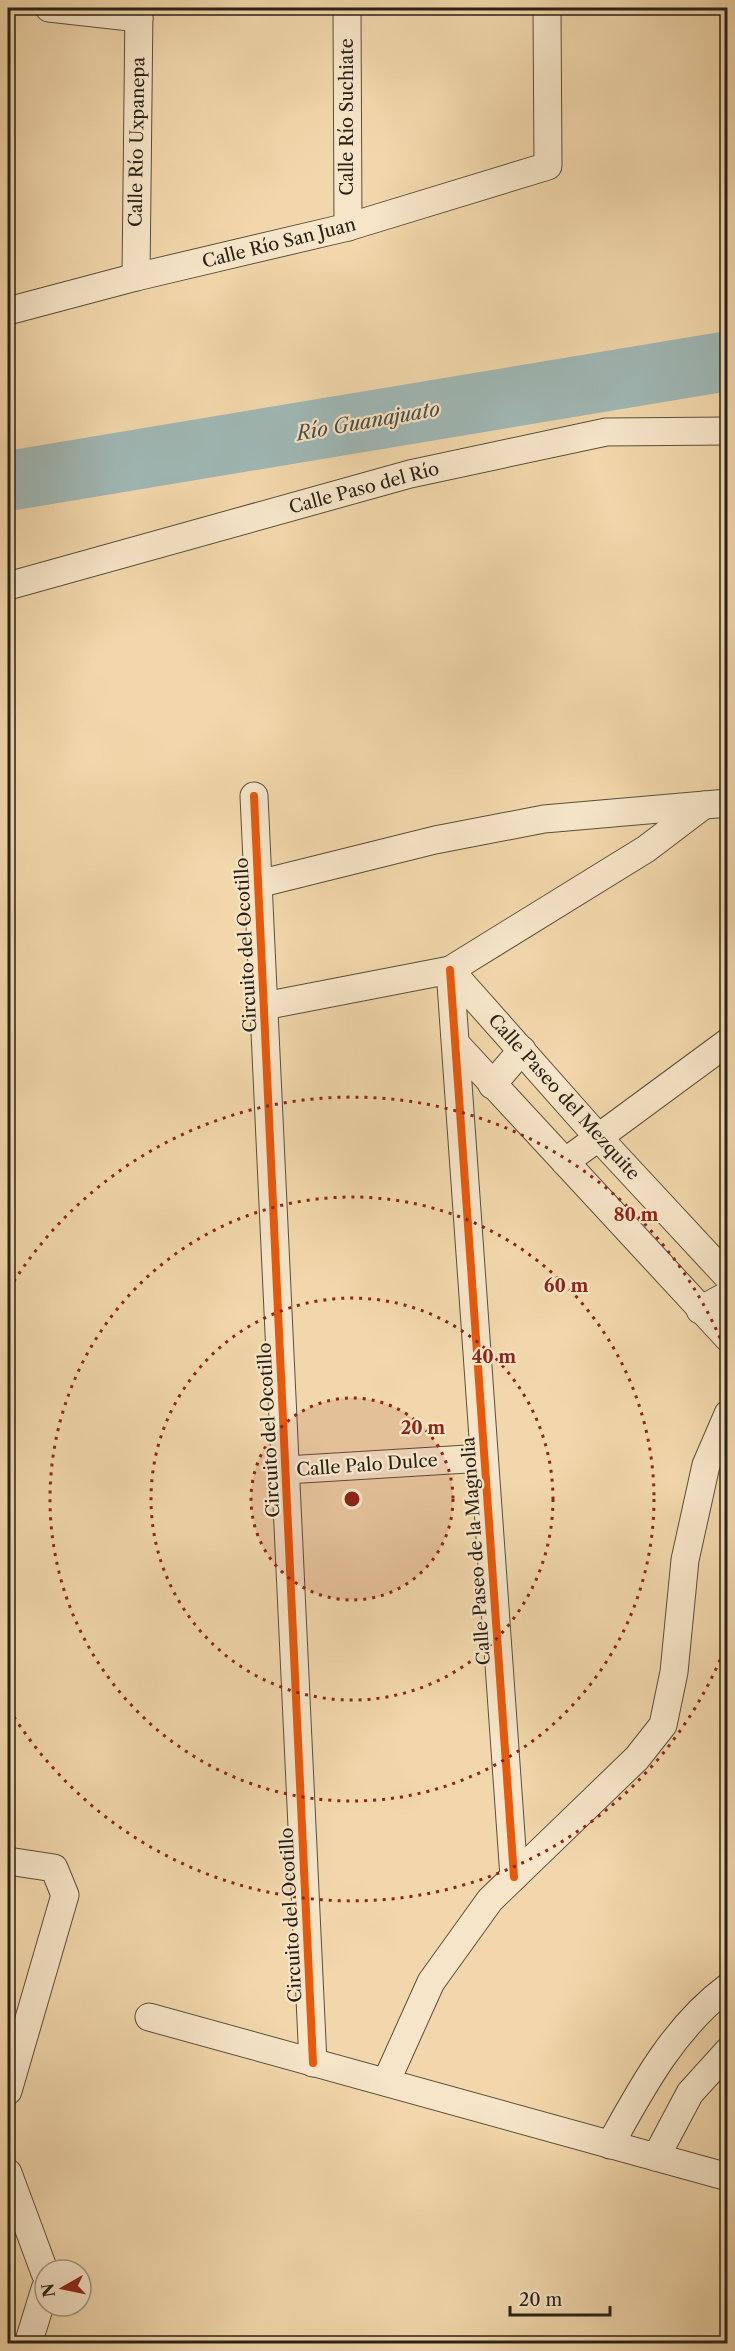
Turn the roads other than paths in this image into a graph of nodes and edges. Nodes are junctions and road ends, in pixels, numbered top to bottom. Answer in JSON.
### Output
{"nodes":[{"id":1,"x":49,"y":8,"type":"edge"},
{"id":2,"x":347,"y":8,"type":"edge"},
{"id":3,"x":547,"y":8,"type":"edge"},
{"id":4,"x":139,"y":13,"type":"edge"},
{"id":5,"x":348,"y":227,"type":"junction"},
{"id":6,"x":136,"y":277,"type":"junction"},
{"id":7,"x":8,"y":311,"type":"edge"},
{"id":8,"x":728,"y":430,"type":"edge"},
{"id":9,"x":8,"y":586,"type":"edge"},
{"id":10,"x":254,"y":796,"type":"dead end"},
{"id":11,"x":716,"y":804,"type":"edge"},
{"id":12,"x":633,"y":812,"type":"junction"},
{"id":13,"x":646,"y":849,"type":"junction"},
{"id":14,"x":258,"y":884,"type":"junction"},
{"id":15,"x":450,"y":970,"type":"junction"},
{"id":16,"x":264,"y":1006,"type":"junction"},
{"id":17,"x":728,"y":1042,"type":"edge"},
{"id":18,"x":456,"y":1044,"type":"junction"},
{"id":19,"x":522,"y":1050,"type":"junction"},
{"id":20,"x":492,"y":1085,"type":"junction"},
{"id":21,"x":598,"y":1137,"type":"junction"},
{"id":22,"x":565,"y":1162,"type":"junction"},
{"id":23,"x":728,"y":1277,"type":"edge"},
{"id":24,"x":728,"y":1295,"type":"edge"},
{"id":25,"x":700,"y":1310,"type":"junction"},
{"id":26,"x":728,"y":1338,"type":"edge"},
{"id":27,"x":728,"y":1414,"type":"edge"},
{"id":28,"x":484,"y":1458,"type":"junction"},
{"id":29,"x":286,"y":1470,"type":"junction"},
{"id":30,"x":8,"y":1861,"type":"edge"},
{"id":31,"x":514,"y":1877,"type":"junction"},
{"id":32,"x":728,"y":1987,"type":"edge"},
{"id":33,"x":149,"y":2017,"type":"dead end"},
{"id":34,"x":728,"y":2051,"type":"edge"},
{"id":35,"x":313,"y":2063,"type":"junction"},
{"id":36,"x":386,"y":2082,"type":"junction"},
{"id":37,"x":8,"y":2091,"type":"edge"},
{"id":38,"x":610,"y":2145,"type":"junction"},
{"id":39,"x":656,"y":2157,"type":"junction"},
{"id":40,"x":8,"y":2173,"type":"edge"},
{"id":41,"x":728,"y":2177,"type":"edge"},
{"id":42,"x":39,"y":2258,"type":"edge"},
{"id":43,"x":36,"y":2318,"type":"edge"},
{"id":44,"x":28,"y":2343,"type":"edge"}],
"edges":[{"from":1,"to":4,"type":"street"},
{"from":2,"to":5,"type":"street","name":"Calle Río Suchiate"},
{"from":3,"to":5,"type":"street","name":"Calle Río San Juan"},
{"from":4,"to":6,"type":"street","name":"Calle Río Uxpanepa"},
{"from":5,"to":6,"type":"street","name":"Calle Río San Juan"},
{"from":6,"to":7,"type":"street","name":"Calle Río San Juan"},
{"from":8,"to":9,"type":"street","name":"Calle Paso del Río"},
{"from":10,"to":14,"type":"street","name":"Circuito del Ocotillo"},
{"from":11,"to":12,"type":"street"},
{"from":11,"to":13,"type":"street"},
{"from":12,"to":13,"type":"street"},
{"from":12,"to":14,"type":"street"},
{"from":13,"to":15,"type":"street"},
{"from":14,"to":16,"type":"street","name":"Circuito del Ocotillo"},
{"from":15,"to":16,"type":"street"},
{"from":15,"to":18,"type":"street","name":"Calle Paseo de la Magnolia"},
{"from":15,"to":19,"type":"street","name":"Calle Paseo del Mezquite"},
{"from":16,"to":29,"type":"street","name":"Circuito del Ocotillo"},
{"from":17,"to":21,"type":"street"},
{"from":18,"to":20,"type":"street"},
{"from":18,"to":28,"type":"street","name":"Calle Paseo de la Magnolia"},
{"from":19,"to":20,"type":"street"},
{"from":19,"to":21,"type":"street","name":"Calle Paseo del Mezquite"},
{"from":20,"to":22,"type":"street"},
{"from":21,"to":22,"type":"street"},
{"from":21,"to":23,"type":"street","name":"Calle Paseo del Mezquite"},
{"from":22,"to":25,"type":"street"},
{"from":24,"to":25,"type":"street"},
{"from":25,"to":26,"type":"street"},
{"from":27,"to":31,"type":"street"},
{"from":28,"to":29,"type":"street","name":"Calle Palo Dulce"},
{"from":28,"to":31,"type":"street","name":"Calle Paseo de la Magnolia"},
{"from":29,"to":35,"type":"street","name":"Circuito del Ocotillo"},
{"from":30,"to":37,"type":"street"},
{"from":31,"to":36,"type":"street"},
{"from":32,"to":38,"type":"street"},
{"from":33,"to":35,"type":"street"},
{"from":34,"to":39,"type":"street"},
{"from":35,"to":36,"type":"street"},
{"from":36,"to":38,"type":"street"},
{"from":38,"to":39,"type":"street"},
{"from":39,"to":41,"type":"street"},
{"from":40,"to":42,"type":"street"},
{"from":43,"to":44,"type":"street"}]}
